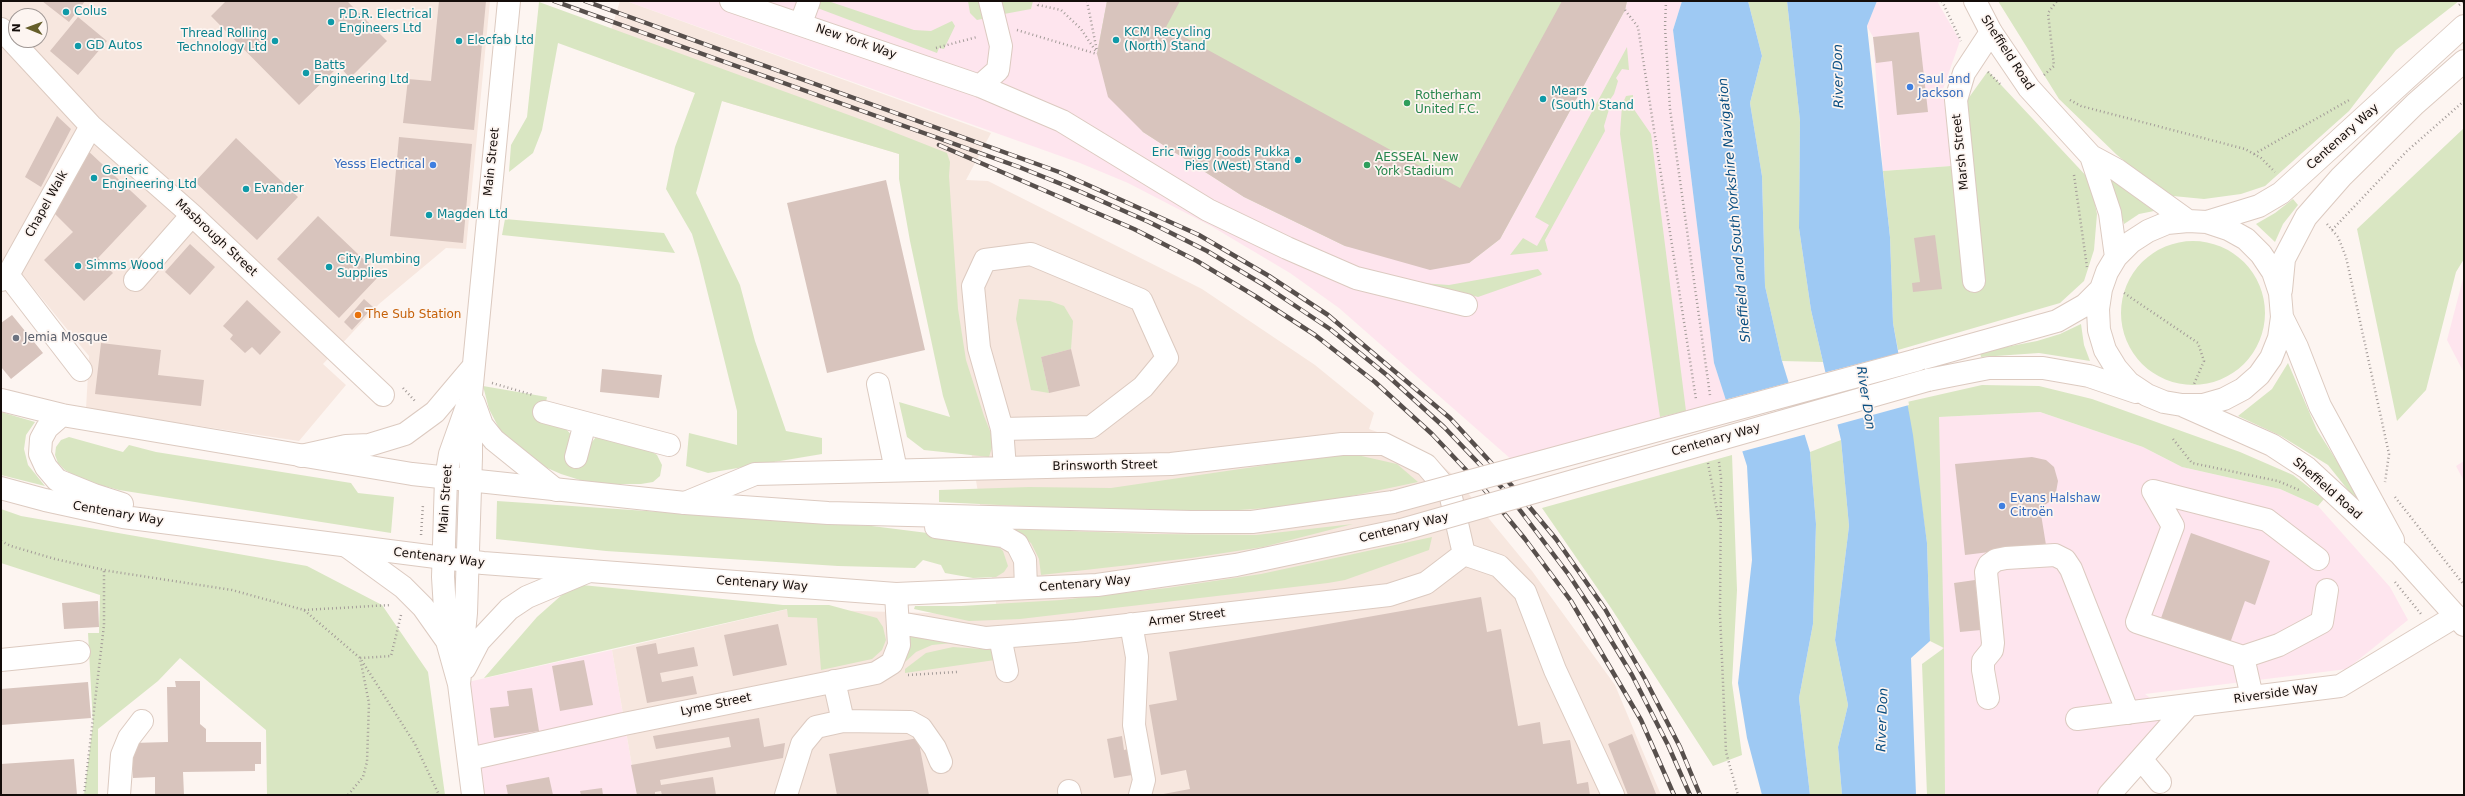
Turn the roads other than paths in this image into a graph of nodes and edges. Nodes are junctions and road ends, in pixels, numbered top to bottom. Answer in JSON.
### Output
{"nodes":[{"id":1,"x":508,"y":1,"type":"edge"},
{"id":2,"x":731,"y":1,"type":"edge"},
{"id":3,"x":809,"y":1,"type":"edge"},
{"id":4,"x":990,"y":1,"type":"edge"},
{"id":5,"x":1975,"y":1,"type":"edge"},
{"id":6,"x":801,"y":23,"type":"junction"},
{"id":7,"x":2464,"y":26,"type":"edge"},
{"id":8,"x":1,"y":29,"type":"edge"},
{"id":9,"x":1991,"y":32,"type":"junction"},
{"id":10,"x":2464,"y":61,"type":"edge"},
{"id":11,"x":980,"y":86,"type":"junction"},
{"id":12,"x":91,"y":126,"type":"junction"},
{"id":13,"x":2091,"y":156,"type":"junction"},
{"id":14,"x":192,"y":215,"type":"junction"},
{"id":15,"x":2198,"y":221,"type":"junction"},
{"id":16,"x":2116,"y":257,"type":"junction"},
{"id":17,"x":4,"y":277,"type":"edge"},
{"id":18,"x":135,"y":280,"type":"dead end"},
{"id":19,"x":1974,"y":281,"type":"dead end"},
{"id":20,"x":2095,"y":281,"type":"junction"},
{"id":21,"x":2280,"y":292,"type":"junction"},
{"id":22,"x":1466,"y":305,"type":"dead end"},
{"id":23,"x":2282,"y":316,"type":"junction"},
{"id":24,"x":473,"y":367,"type":"junction"},
{"id":25,"x":81,"y":370,"type":"dead end"},
{"id":26,"x":878,"y":384,"type":"dead end"},
{"id":27,"x":383,"y":395,"type":"dead end"},
{"id":28,"x":471,"y":395,"type":"junction"},
{"id":29,"x":2147,"y":395,"type":"junction"},
{"id":30,"x":1,"y":400,"type":"edge"},
{"id":31,"x":2182,"y":406,"type":"junction"},
{"id":32,"x":550,"y":414,"type":"road end"},
{"id":33,"x":62,"y":415,"type":"junction"},
{"id":34,"x":585,"y":423,"type":"junction"},
{"id":35,"x":1002,"y":429,"type":"junction"},
{"id":36,"x":670,"y":445,"type":"dead end"},
{"id":37,"x":301,"y":456,"type":"junction"},
{"id":38,"x":576,"y":457,"type":"dead end"},
{"id":39,"x":1005,"y":468,"type":"junction"},
{"id":40,"x":896,"y":470,"type":"junction"},
{"id":41,"x":446,"y":478,"type":"junction"},
{"id":42,"x":470,"y":481,"type":"junction"},
{"id":43,"x":1,"y":488,"type":"edge"},
{"id":44,"x":556,"y":490,"type":"junction"},
{"id":45,"x":685,"y":503,"type":"junction"},
{"id":46,"x":828,"y":513,"type":"junction"},
{"id":47,"x":210,"y":529,"type":"junction"},
{"id":48,"x":348,"y":547,"type":"junction"},
{"id":49,"x":1464,"y":554,"type":"junction"},
{"id":50,"x":2400,"y":554,"type":"junction"},
{"id":51,"x":443,"y":558,"type":"junction"},
{"id":52,"x":2318,"y":559,"type":"dead end"},
{"id":53,"x":466,"y":561,"type":"junction"},
{"id":54,"x":589,"y":571,"type":"junction"},
{"id":55,"x":1026,"y":588,"type":"junction"},
{"id":56,"x":2327,"y":590,"type":"dead end"},
{"id":57,"x":896,"y":594,"type":"junction"},
{"id":58,"x":2460,"y":621,"type":"edge"},
{"id":59,"x":899,"y":623,"type":"junction"},
{"id":60,"x":1131,"y":624,"type":"junction"},
{"id":61,"x":1000,"y":637,"type":"junction"},
{"id":62,"x":447,"y":641,"type":"junction"},
{"id":63,"x":79,"y":652,"type":"dead end"},
{"id":64,"x":2243,"y":657,"type":"junction"},
{"id":65,"x":1,"y":660,"type":"edge"},
{"id":66,"x":1006,"y":671,"type":"dead end"},
{"id":67,"x":459,"y":680,"type":"junction"},
{"id":68,"x":834,"y":681,"type":"junction"},
{"id":69,"x":2252,"y":697,"type":"junction"},
{"id":70,"x":1988,"y":698,"type":"dead end"},
{"id":71,"x":2187,"y":707,"type":"junction"},
{"id":72,"x":2128,"y":713,"type":"junction"},
{"id":73,"x":2077,"y":719,"type":"dead end"},
{"id":74,"x":142,"y":721,"type":"dead end"},
{"id":75,"x":844,"y":721,"type":"junction"},
{"id":76,"x":469,"y":759,"type":"junction"},
{"id":77,"x":2141,"y":759,"type":"junction"},
{"id":78,"x":941,"y":762,"type":"dead end"},
{"id":79,"x":2160,"y":782,"type":"dead end"},
{"id":80,"x":119,"y":795,"type":"edge"},
{"id":81,"x":473,"y":795,"type":"edge"},
{"id":82,"x":786,"y":795,"type":"edge"},
{"id":83,"x":1140,"y":795,"type":"edge"},
{"id":84,"x":1613,"y":795,"type":"edge"},
{"id":85,"x":2109,"y":795,"type":"edge"}],
"edges":[{"from":1,"to":24,"type":"main road","name":"Main Street"},
{"from":2,"to":6,"type":"main road","name":"New York Way"},
{"from":3,"to":6,"type":"main road"},
{"from":4,"to":11,"type":"main road"},
{"from":5,"to":9,"type":"main road","name":"Sheffield Road"},
{"from":6,"to":11,"type":"main road","name":"New York Way"},
{"from":7,"to":15,"type":"main road","name":"Centenary Way"},
{"from":8,"to":12,"type":"main road","name":"Masbrough Street"},
{"from":9,"to":13,"type":"main road","name":"Sheffield Road"},
{"from":9,"to":19,"type":"main road","name":"Marsh Street"},
{"from":10,"to":21,"type":"main road","name":"Centenary Way"},
{"from":11,"to":22,"type":"main road","name":"New York Way"},
{"from":12,"to":14,"type":"main road","name":"Masbrough Street"},
{"from":12,"to":17,"type":"main road","name":"Chapel Walk"},
{"from":13,"to":15,"type":"main road","name":"Sheffield Road"},
{"from":13,"to":16,"type":"main road","name":"Sheffield Road"},
{"from":14,"to":18,"type":"main road"},
{"from":14,"to":27,"type":"main road","name":"Masbrough Street"},
{"from":15,"to":16,"type":"main road","name":"Centenary Way"},
{"from":15,"to":21,"type":"main road"},
{"from":16,"to":20,"type":"main road"},
{"from":17,"to":25,"type":"main road"},
{"from":20,"to":29,"type":"main road"},
{"from":20,"to":46,"type":"main road","name":"Centenary Way","bridge":true},
{"from":21,"to":23,"type":"main road"},
{"from":23,"to":31,"type":"main road"},
{"from":23,"to":50,"type":"main road","name":"Sheffield Road"},
{"from":24,"to":28,"type":"main road","name":"Main Street"},
{"from":24,"to":37,"type":"main road"},
{"from":26,"to":40,"type":"main road"},
{"from":28,"to":41,"type":"main road","name":"Main Street"},
{"from":28,"to":42,"type":"main road","name":"Main Street"},
{"from":28,"to":44,"type":"main road"},
{"from":29,"to":31,"type":"main road"},
{"from":29,"to":55,"type":"main road","name":"Centenary Way","bridge":true},
{"from":30,"to":33,"type":"main road","name":"Centenary Way"},
{"from":31,"to":50,"type":"main road","name":"Sheffield Road"},
{"from":32,"to":34,"type":"main road"},
{"from":33,"to":37,"type":"main road","name":"Centenary Way"},
{"from":33,"to":47,"type":"main road"},
{"from":34,"to":36,"type":"main road"},
{"from":34,"to":38,"type":"main road"},
{"from":35,"to":35,"type":"main road"},
{"from":35,"to":39,"type":"main road"},
{"from":37,"to":41,"type":"main road","name":"Centenary Way"},
{"from":39,"to":40,"type":"main road","name":"Brinsworth Street"},
{"from":39,"to":49,"type":"main road","name":"Brinsworth Street"},
{"from":40,"to":45,"type":"main road","name":"Brinsworth Street"},
{"from":41,"to":42,"type":"main road","name":"Centenary Way"},
{"from":41,"to":51,"type":"main road","name":"Main Street"},
{"from":42,"to":44,"type":"main road","name":"Centenary Way"},
{"from":42,"to":53,"type":"main road","name":"Main Street"},
{"from":43,"to":47,"type":"main road","name":"Centenary Way"},
{"from":44,"to":45,"type":"main road","name":"Centenary Way"},
{"from":45,"to":46,"type":"main road","name":"Centenary Way"},
{"from":46,"to":55,"type":"main road"},
{"from":47,"to":48,"type":"main road","name":"Centenary Way"},
{"from":48,"to":51,"type":"main road","name":"Centenary Way"},
{"from":48,"to":62,"type":"main road"},
{"from":49,"to":60,"type":"main road","name":"Armer Street"},
{"from":49,"to":84,"type":"main road"},
{"from":50,"to":58,"type":"main road","name":"Sheffield Road"},
{"from":51,"to":53,"type":"main road","name":"Centenary Way"},
{"from":51,"to":62,"type":"main road"},
{"from":52,"to":64,"type":"main road"},
{"from":53,"to":54,"type":"main road","name":"Centenary Way"},
{"from":53,"to":67,"type":"main road"},
{"from":54,"to":57,"type":"main road","name":"Centenary Way"},
{"from":54,"to":67,"type":"main road"},
{"from":55,"to":57,"type":"main road","name":"Centenary Way"},
{"from":56,"to":64,"type":"main road"},
{"from":57,"to":59,"type":"main road"},
{"from":58,"to":69,"type":"main road","name":"Riverside Way"},
{"from":59,"to":61,"type":"main road","name":"Armer Street"},
{"from":59,"to":68,"type":"main road","name":"Lyme Street"},
{"from":60,"to":61,"type":"main road","name":"Armer Street"},
{"from":60,"to":83,"type":"main road"},
{"from":61,"to":66,"type":"main road"},
{"from":62,"to":67,"type":"main road"},
{"from":63,"to":65,"type":"main road"},
{"from":64,"to":69,"type":"main road"},
{"from":67,"to":76,"type":"main road"},
{"from":68,"to":75,"type":"main road"},
{"from":68,"to":76,"type":"main road","name":"Lyme Street"},
{"from":69,"to":71,"type":"main road","name":"Riverside Way"},
{"from":70,"to":72,"type":"main road"},
{"from":71,"to":72,"type":"main road","name":"Riverside Way"},
{"from":71,"to":77,"type":"main road"},
{"from":72,"to":73,"type":"main road","name":"Riverside Way"},
{"from":74,"to":80,"type":"main road"},
{"from":75,"to":78,"type":"main road"},
{"from":75,"to":82,"type":"main road"},
{"from":76,"to":81,"type":"main road"},
{"from":77,"to":79,"type":"main road"},
{"from":77,"to":85,"type":"main road"}]}
